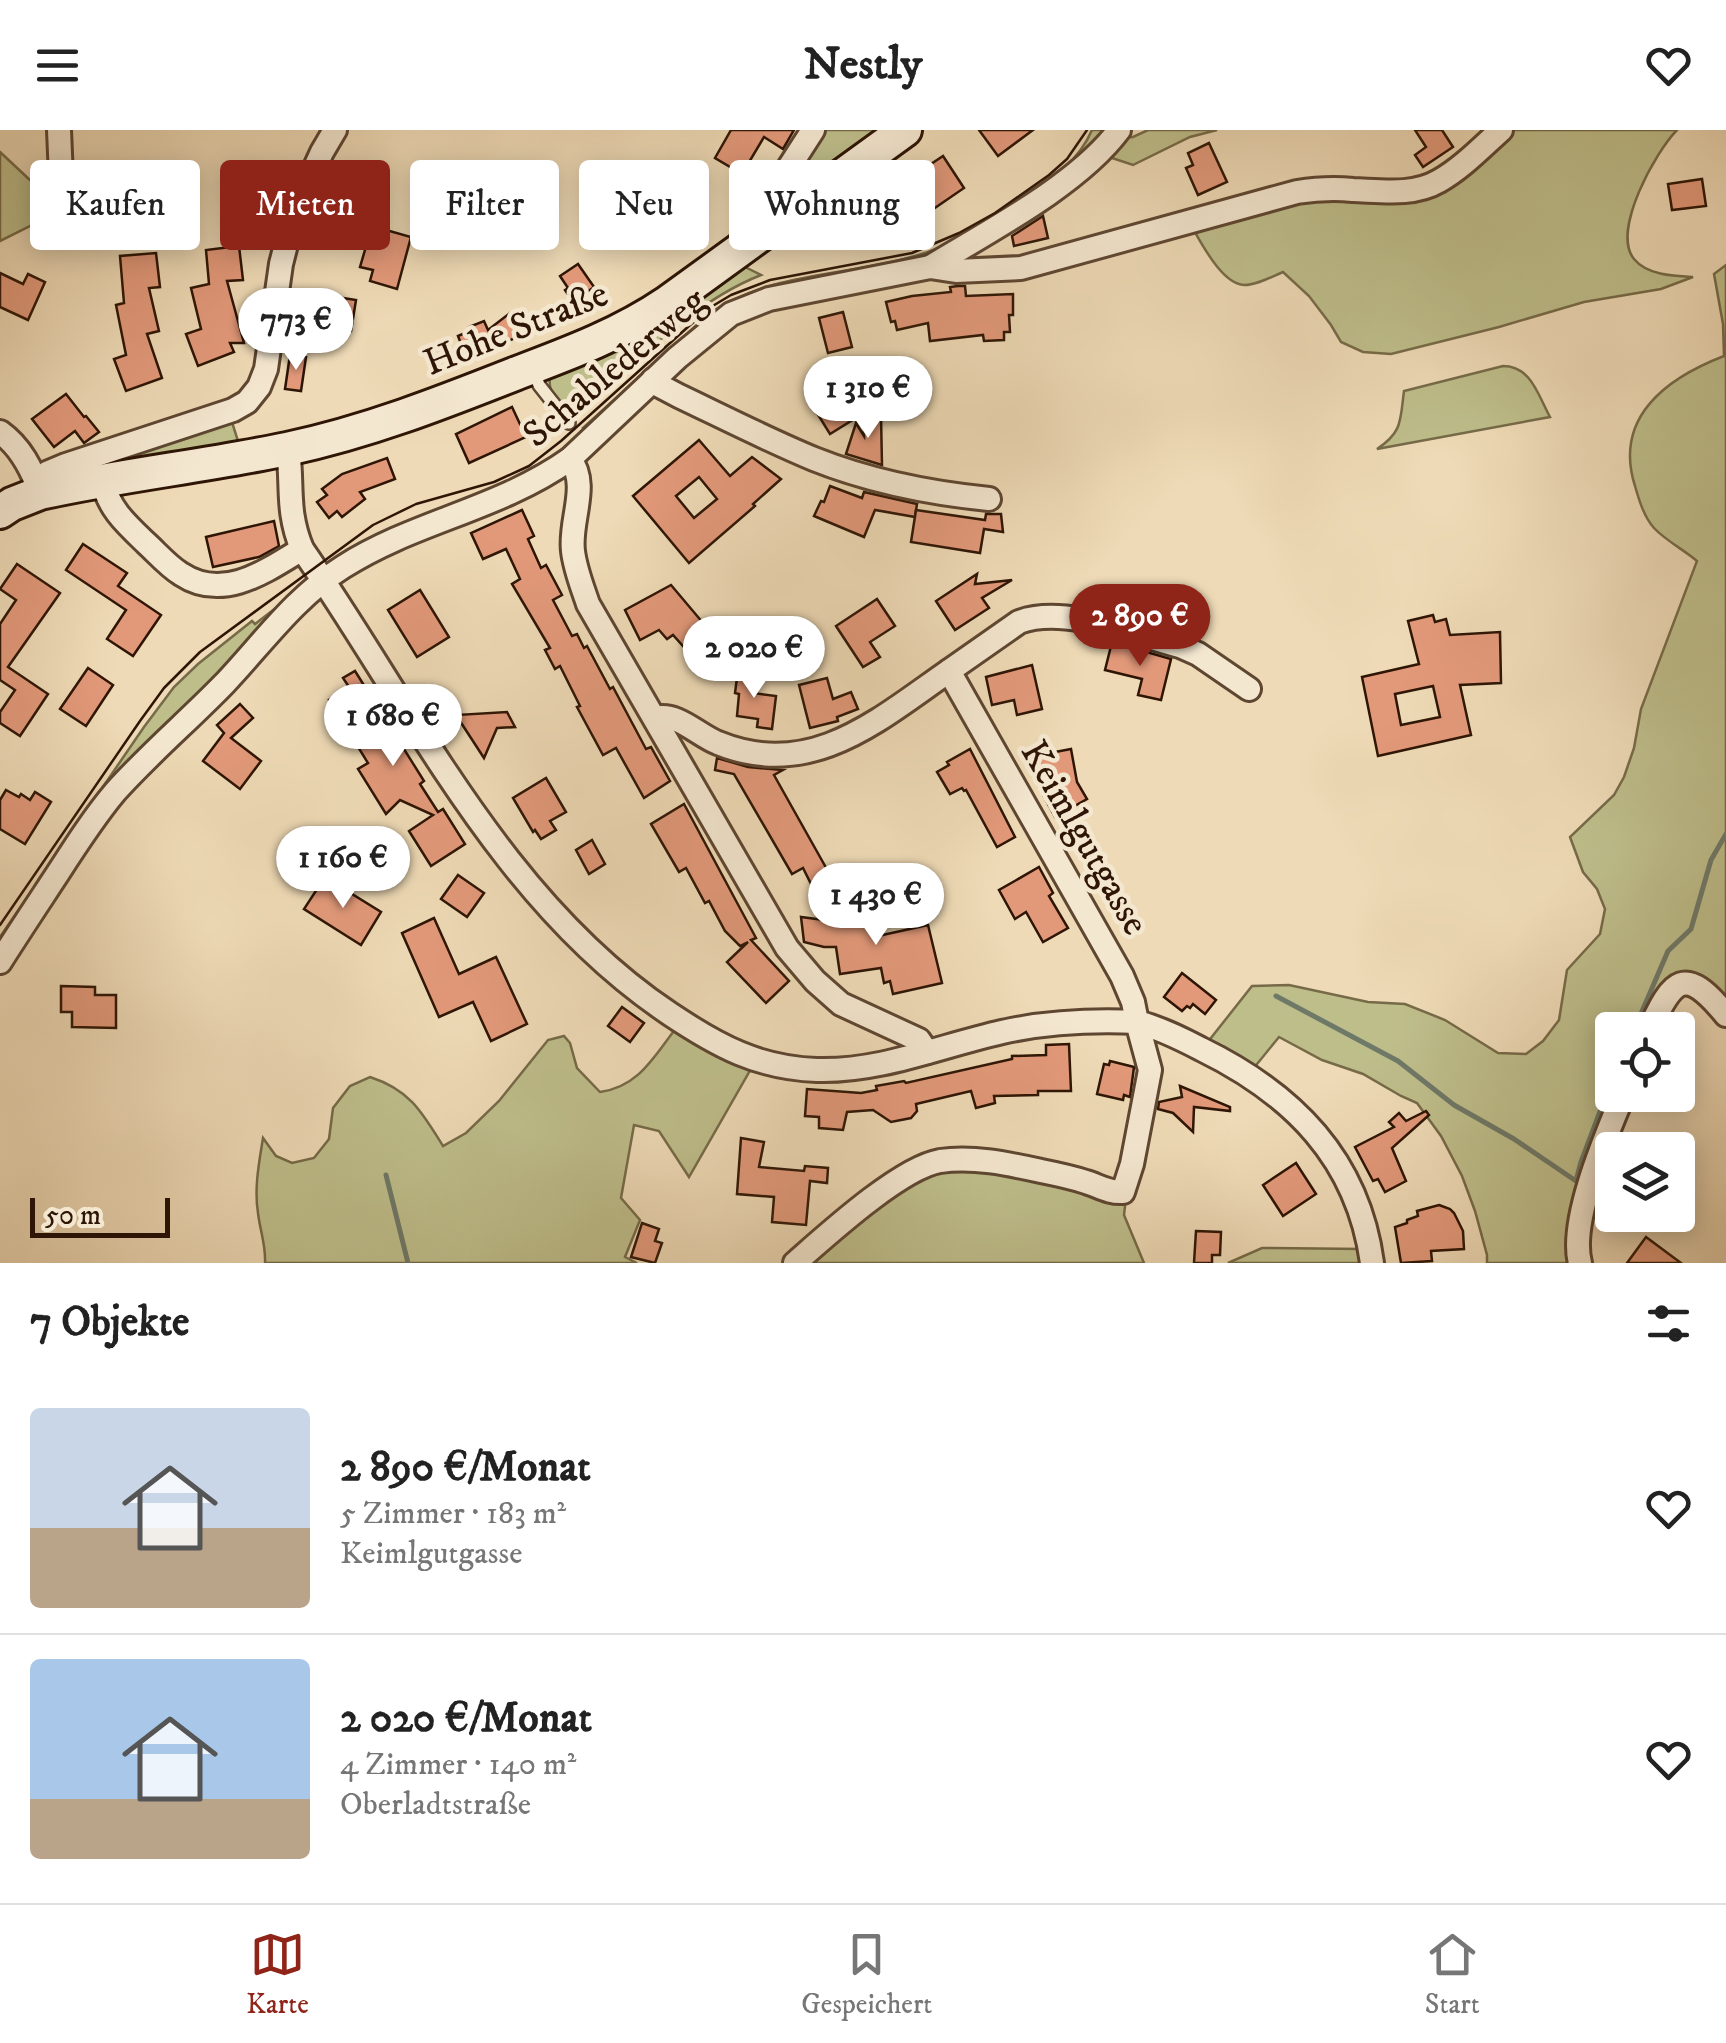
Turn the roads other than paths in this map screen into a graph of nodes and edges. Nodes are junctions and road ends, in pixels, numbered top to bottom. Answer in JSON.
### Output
{"nodes":[{"id":1,"x":59,"y":130,"type":"edge"},
{"id":2,"x":335,"y":130,"type":"edge"},
{"id":3,"x":814,"y":130,"type":"edge"},
{"id":4,"x":905,"y":130,"type":"edge"},
{"id":5,"x":1119,"y":130,"type":"edge"},
{"id":6,"x":1501,"y":130,"type":"edge"},
{"id":7,"x":60,"y":160,"type":"edge"},
{"id":8,"x":794,"y":160,"type":"edge"},
{"id":9,"x":863,"y":160,"type":"edge"},
{"id":10,"x":737,"y":250,"type":"edge"},
{"id":11,"x":930,"y":268,"type":"junction"},
{"id":12,"x":532,"y":368,"type":"junction"},
{"id":13,"x":653,"y":380,"type":"junction"},
{"id":14,"x":569,"y":424,"type":"dead end"},
{"id":15,"x":0,"y":432,"type":"edge"},
{"id":16,"x":288,"y":449,"type":"junction"},
{"id":17,"x":570,"y":458,"type":"junction"},
{"id":18,"x":104,"y":481,"type":"junction"},
{"id":19,"x":38,"y":487,"type":"junction"},
{"id":20,"x":988,"y":499,"type":"dead end"},
{"id":21,"x":0,"y":512,"type":"edge"},
{"id":22,"x":302,"y":549,"type":"junction"},
{"id":23,"x":324,"y":581,"type":"junction"},
{"id":24,"x":949,"y":671,"type":"junction"},
{"id":25,"x":1249,"y":689,"type":"dead end"},
{"id":26,"x":656,"y":718,"type":"junction"},
{"id":27,"x":0,"y":962,"type":"edge"},
{"id":28,"x":1657,"y":1012,"type":"edge"},
{"id":29,"x":1726,"y":1015,"type":"edge"},
{"id":30,"x":1137,"y":1022,"type":"junction"},
{"id":31,"x":927,"y":1052,"type":"junction"},
{"id":32,"x":1617,"y":1112,"type":"edge"},
{"id":33,"x":795,"y":1263,"type":"edge"},
{"id":34,"x":1372,"y":1263,"type":"edge"},
{"id":35,"x":1580,"y":1263,"type":"edge"}],
"edges":[{"from":1,"to":7,"type":"street"},
{"from":2,"to":19,"type":"street"},
{"from":3,"to":8,"type":"street"},
{"from":4,"to":9,"type":"main road","name":"Hohe Straße"},
{"from":5,"to":11,"type":"street"},
{"from":6,"to":11,"type":"street","name":"Schablederweg"},
{"from":10,"to":12,"type":"main road","name":"Hohe Straße"},
{"from":11,"to":13,"type":"street","name":"Schablederweg"},
{"from":12,"to":14,"type":"lane"},
{"from":12,"to":16,"type":"main road","name":"Hohe Straße"},
{"from":13,"to":17,"type":"street","name":"Schablederweg"},
{"from":13,"to":20,"type":"street"},
{"from":15,"to":19,"type":"street"},
{"from":16,"to":18,"type":"main road","name":"Hohe Straße"},
{"from":16,"to":22,"type":"street"},
{"from":17,"to":23,"type":"street","name":"Schablederweg"},
{"from":17,"to":26,"type":"street"},
{"from":18,"to":19,"type":"main road","name":"Hohe Straße"},
{"from":18,"to":22,"type":"street"},
{"from":19,"to":21,"type":"main road","name":"Hohe Straße"},
{"from":22,"to":23,"type":"street"},
{"from":23,"to":27,"type":"street","name":"Schablederweg"},
{"from":23,"to":31,"type":"street"},
{"from":24,"to":25,"type":"street"},
{"from":24,"to":26,"type":"street"},
{"from":24,"to":30,"type":"street","name":"Keimlgutgasse"},
{"from":26,"to":31,"type":"street"},
{"from":28,"to":29,"type":"street"},
{"from":30,"to":31,"type":"street"},
{"from":30,"to":33,"type":"street","name":"Keimlgutgasse"},
{"from":30,"to":34,"type":"street"},
{"from":32,"to":35,"type":"street"}]}
